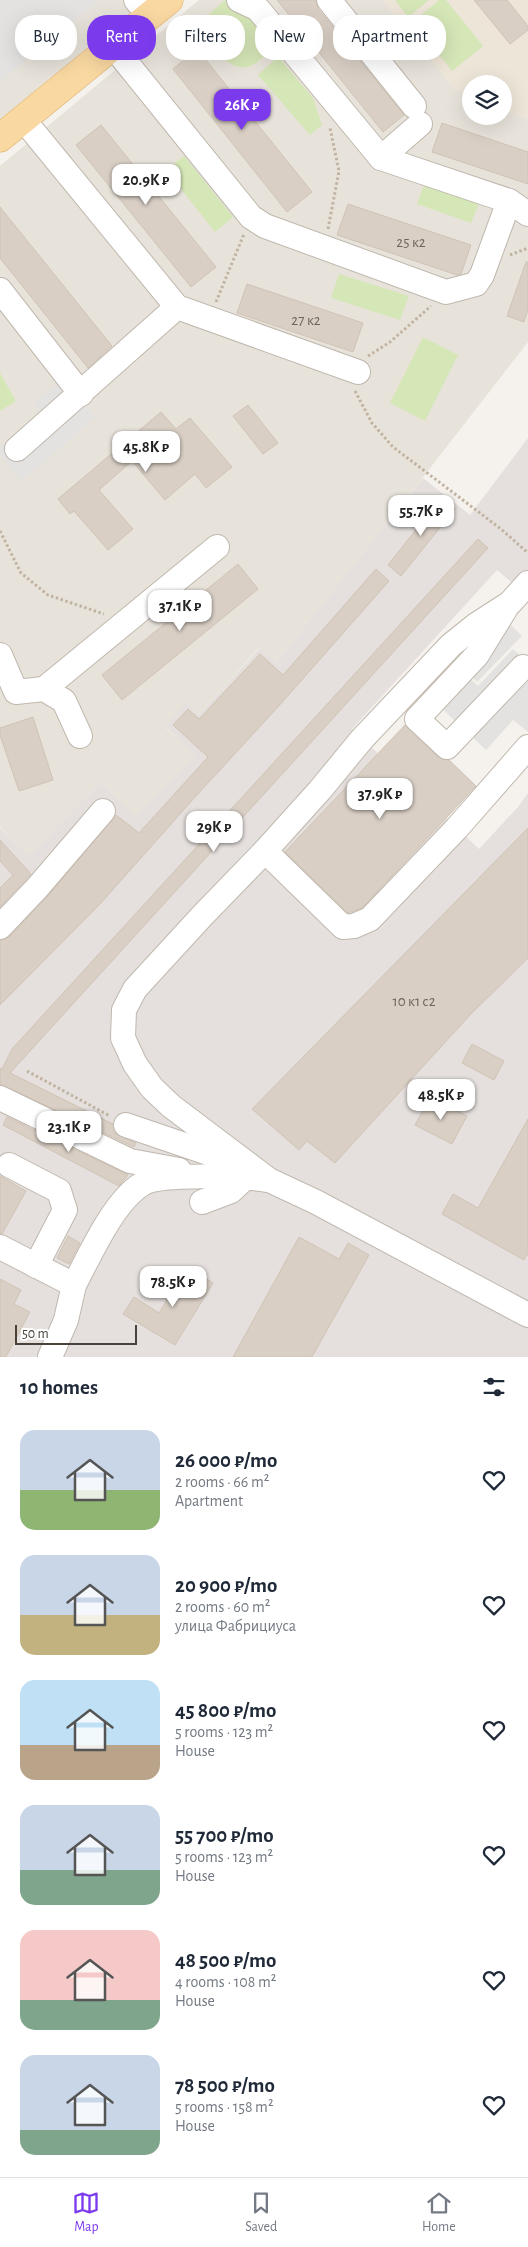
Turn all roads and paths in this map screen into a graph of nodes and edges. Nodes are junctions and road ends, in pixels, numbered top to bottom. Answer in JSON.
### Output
{"nodes":[{"id":1,"x":239,"y":0,"type":"edge"},
{"id":2,"x":329,"y":0,"type":"edge"},
{"id":3,"x":152,"y":5,"type":"edge"},
{"id":4,"x":142,"y":15,"type":"edge"},
{"id":5,"x":96,"y":60,"type":"edge"},
{"id":6,"x":124,"y":60,"type":"edge"},
{"id":7,"x":328,"y":93,"type":"junction"},
{"id":8,"x":23,"y":119,"type":"junction"},
{"id":9,"x":0,"y":138,"type":"edge"},
{"id":10,"x":381,"y":158,"type":"junction"},
{"id":11,"x":519,"y":208,"type":"edge"},
{"id":12,"x":251,"y":217,"type":"junction"},
{"id":13,"x":324,"y":247,"type":"junction"},
{"id":14,"x":0,"y":290,"type":"edge"},
{"id":15,"x":446,"y":292,"type":"junction"},
{"id":16,"x":177,"y":307,"type":"junction"},
{"id":17,"x":209,"y":318,"type":"junction"},
{"id":18,"x":350,"y":369,"type":"junction"},
{"id":19,"x":81,"y":394,"type":"junction"},
{"id":20,"x":17,"y":449,"type":"dead end"},
{"id":21,"x":0,"y":531,"type":"edge"},
{"id":22,"x":217,"y":547,"type":"dead end"},
{"id":23,"x":528,"y":553,"type":"edge"},
{"id":24,"x":528,"y":583,"type":"edge"},
{"id":25,"x":510,"y":602,"type":"junction"},
{"id":26,"x":126,"y":621,"type":"junction"},
{"id":27,"x":0,"y":656,"type":"edge"},
{"id":28,"x":523,"y":666,"type":"dead end"},
{"id":29,"x":44,"y":689,"type":"junction"},
{"id":30,"x":8,"y":696,"type":"edge"},
{"id":31,"x":80,"y":736,"type":"dead end"},
{"id":32,"x":528,"y":747,"type":"edge"},
{"id":33,"x":104,"y":811,"type":"dead end"},
{"id":34,"x":265,"y":851,"type":"junction"},
{"id":35,"x":0,"y":926,"type":"edge"},
{"id":36,"x":26,"y":1071,"type":"dead end"},
{"id":37,"x":0,"y":1098,"type":"edge"},
{"id":38,"x":126,"y":1125,"type":"joint"},
{"id":39,"x":9,"y":1166,"type":"dead end"},
{"id":40,"x":252,"y":1172,"type":"junction"},
{"id":41,"x":215,"y":1176,"type":"junction"},
{"id":42,"x":202,"y":1202,"type":"dead end"},
{"id":43,"x":0,"y":1247,"type":"edge"},
{"id":44,"x":36,"y":1266,"type":"junction"},
{"id":45,"x":74,"y":1285,"type":"junction"},
{"id":46,"x":528,"y":1315,"type":"edge"},
{"id":47,"x":50,"y":1357,"type":"edge"}],
"edges":[{"from":1,"to":7,"type":"lane"},
{"from":2,"to":10,"type":"lane"},
{"from":3,"to":4,"type":"main road"},
{"from":5,"to":8,"type":"main road"},
{"from":6,"to":12,"type":"lane"},
{"from":7,"to":10,"type":"lane"},
{"from":7,"to":13,"type":"path"},
{"from":8,"to":9,"type":"main road"},
{"from":8,"to":16,"type":"lane"},
{"from":10,"to":11,"type":"lane"},
{"from":11,"to":15,"type":"lane"},
{"from":12,"to":13,"type":"lane"},
{"from":12,"to":17,"type":"path"},
{"from":13,"to":15,"type":"lane"},
{"from":14,"to":19,"type":"lane"},
{"from":15,"to":18,"type":"path"},
{"from":16,"to":17,"type":"lane"},
{"from":16,"to":19,"type":"lane"},
{"from":17,"to":18,"type":"lane"},
{"from":18,"to":23,"type":"path"},
{"from":19,"to":20,"type":"lane"},
{"from":21,"to":26,"type":"path"},
{"from":22,"to":26,"type":"lane"},
{"from":24,"to":25,"type":"lane"},
{"from":25,"to":28,"type":"lane"},
{"from":25,"to":34,"type":"lane"},
{"from":26,"to":29,"type":"lane"},
{"from":27,"to":30,"type":"lane"},
{"from":29,"to":30,"type":"lane"},
{"from":29,"to":31,"type":"lane"},
{"from":32,"to":34,"type":"lane"},
{"from":33,"to":35,"type":"lane"},
{"from":34,"to":40,"type":"lane"},
{"from":36,"to":38,"type":"path"},
{"from":37,"to":41,"type":"lane"},
{"from":38,"to":40,"type":"lane"},
{"from":39,"to":44,"type":"lane"},
{"from":40,"to":41,"type":"lane"},
{"from":40,"to":42,"type":"lane"},
{"from":40,"to":46,"type":"lane"},
{"from":41,"to":45,"type":"lane"},
{"from":43,"to":44,"type":"lane"},
{"from":44,"to":45,"type":"lane"},
{"from":45,"to":47,"type":"lane"}]}
